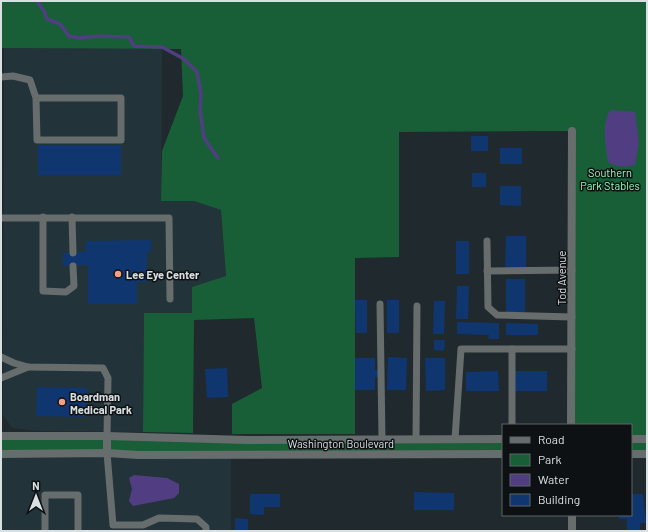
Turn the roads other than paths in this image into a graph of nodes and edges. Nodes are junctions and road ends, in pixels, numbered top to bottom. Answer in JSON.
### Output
{"nodes":[{"id":1,"x":1,"y":77,"type":"edge"},
{"id":2,"x":36,"y":98,"type":"junction"},
{"id":3,"x":572,"y":131,"type":"dead end"},
{"id":4,"x":43,"y":217,"type":"junction"},
{"id":5,"x":72,"y":217,"type":"junction"},
{"id":6,"x":1,"y":218,"type":"edge"},
{"id":7,"x":487,"y":240,"type":"dead end"},
{"id":8,"x":73,"y":253,"type":"dead end"},
{"id":9,"x":73,"y":266,"type":"dead end"},
{"id":10,"x":572,"y":270,"type":"junction"},
{"id":11,"x":487,"y":272,"type":"junction"},
{"id":12,"x":170,"y":299,"type":"dead end"},
{"id":13,"x":380,"y":304,"type":"dead end"},
{"id":14,"x":417,"y":306,"type":"dead end"},
{"id":15,"x":572,"y":318,"type":"junction"},
{"id":16,"x":512,"y":349,"type":"junction"},
{"id":17,"x":572,"y":349,"type":"junction"},
{"id":18,"x":1,"y":356,"type":"edge"},
{"id":19,"x":28,"y":367,"type":"junction"},
{"id":20,"x":1,"y":378,"type":"edge"},
{"id":21,"x":512,"y":424,"type":"edge"},
{"id":22,"x":571,"y":424,"type":"edge"},
{"id":23,"x":1,"y":436,"type":"edge"},
{"id":24,"x":107,"y":436,"type":"junction"},
{"id":25,"x":203,"y":439,"type":"junction"},
{"id":26,"x":455,"y":439,"type":"junction"},
{"id":27,"x":502,"y":439,"type":"edge"},
{"id":28,"x":632,"y":439,"type":"edge"},
{"id":29,"x":647,"y":439,"type":"edge"},
{"id":30,"x":247,"y":440,"type":"junction"},
{"id":31,"x":382,"y":440,"type":"junction"},
{"id":32,"x":416,"y":440,"type":"junction"},
{"id":33,"x":434,"y":440,"type":"junction"},
{"id":34,"x":107,"y":453,"type":"junction"},
{"id":35,"x":203,"y":453,"type":"junction"},
{"id":36,"x":1,"y":454,"type":"edge"},
{"id":37,"x":247,"y":454,"type":"junction"},
{"id":38,"x":434,"y":454,"type":"junction"},
{"id":39,"x":502,"y":454,"type":"edge"},
{"id":40,"x":632,"y":454,"type":"edge"},
{"id":41,"x":647,"y":454,"type":"edge"},
{"id":42,"x":572,"y":516,"type":"edge"},
{"id":43,"x":113,"y":528,"type":"edge"},
{"id":44,"x":143,"y":528,"type":"edge"},
{"id":45,"x":45,"y":531,"type":"edge"},
{"id":46,"x":78,"y":531,"type":"edge"},
{"id":47,"x":206,"y":531,"type":"edge"},
{"id":48,"x":572,"y":531,"type":"edge"}],
"edges":[{"from":1,"to":2,"type":"lane"},
{"from":2,"to":2,"type":"lane"},
{"from":3,"to":10,"type":"street","name":"Tod Avenue"},
{"from":4,"to":5,"type":"lane"},
{"from":4,"to":6,"type":"lane"},
{"from":4,"to":9,"type":"lane"},
{"from":5,"to":8,"type":"lane"},
{"from":5,"to":12,"type":"lane"},
{"from":7,"to":11,"type":"lane"},
{"from":10,"to":11,"type":"lane"},
{"from":10,"to":15,"type":"street","name":"Tod Avenue"},
{"from":11,"to":15,"type":"lane"},
{"from":13,"to":31,"type":"lane"},
{"from":14,"to":32,"type":"lane"},
{"from":15,"to":17,"type":"street","name":"Tod Avenue"},
{"from":16,"to":17,"type":"lane"},
{"from":16,"to":21,"type":"lane"},
{"from":16,"to":26,"type":"lane"},
{"from":17,"to":22,"type":"street","name":"Tod Avenue"},
{"from":18,"to":19,"type":"lane"},
{"from":19,"to":20,"type":"lane"},
{"from":19,"to":24,"type":"lane"},
{"from":23,"to":24,"type":"street","name":"Washington Boulevard"},
{"from":24,"to":25,"type":"street","name":"Washington Boulevard"},
{"from":24,"to":34,"type":"street"},
{"from":25,"to":30,"type":"street","name":"Washington Boulevard"},
{"from":25,"to":35,"type":"street"},
{"from":26,"to":27,"type":"street","name":"Washington Boulevard"},
{"from":26,"to":33,"type":"street","name":"Washington Boulevard"},
{"from":28,"to":29,"type":"street"},
{"from":30,"to":31,"type":"street","name":"Washington Boulevard"},
{"from":30,"to":37,"type":"street"},
{"from":31,"to":32,"type":"street","name":"Washington Boulevard"},
{"from":32,"to":33,"type":"street","name":"Washington Boulevard"},
{"from":33,"to":38,"type":"street"},
{"from":34,"to":35,"type":"street","name":"Washington Boulevard"},
{"from":34,"to":36,"type":"street","name":"Washington Boulevard"},
{"from":34,"to":43,"type":"lane"},
{"from":35,"to":37,"type":"street","name":"Washington Boulevard"},
{"from":37,"to":38,"type":"street","name":"Washington Boulevard"},
{"from":38,"to":39,"type":"street","name":"Washington Boulevard"},
{"from":40,"to":41,"type":"street"},
{"from":42,"to":48,"type":"street"},
{"from":43,"to":44,"type":"lane"},
{"from":44,"to":47,"type":"lane"},
{"from":45,"to":46,"type":"lane"}]}
